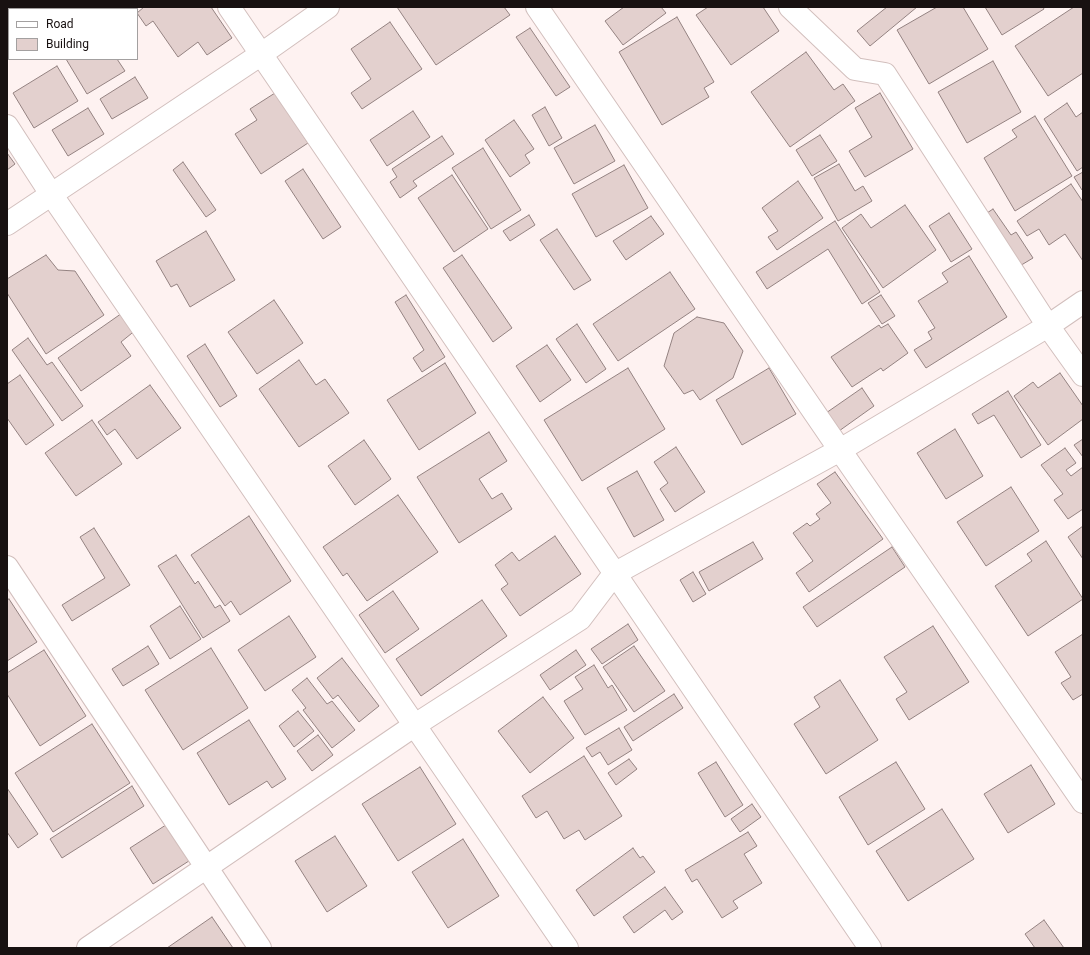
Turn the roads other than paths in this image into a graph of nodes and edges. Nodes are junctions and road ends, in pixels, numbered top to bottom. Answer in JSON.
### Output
{"nodes":[{"id":1,"x":229,"y":7,"type":"edge"},
{"id":2,"x":328,"y":7,"type":"edge"},
{"id":3,"x":537,"y":7,"type":"edge"},
{"id":4,"x":790,"y":7,"type":"edge"},
{"id":5,"x":260,"y":55,"type":"junction"},
{"id":6,"x":7,"y":126,"type":"edge"},
{"id":7,"x":51,"y":194,"type":"junction"},
{"id":8,"x":7,"y":224,"type":"edge"},
{"id":9,"x":1083,"y":302,"type":"edge"},
{"id":10,"x":1048,"y":326,"type":"junction"},
{"id":11,"x":1083,"y":375,"type":"edge"},
{"id":12,"x":840,"y":450,"type":"junction"},
{"id":13,"x":7,"y":567,"type":"edge"},
{"id":14,"x":614,"y":574,"type":"junction"},
{"id":15,"x":415,"y":725,"type":"junction"},
{"id":16,"x":1083,"y":802,"type":"edge"},
{"id":17,"x":206,"y":867,"type":"junction"},
{"id":18,"x":88,"y":948,"type":"edge"},
{"id":19,"x":260,"y":948,"type":"edge"},
{"id":20,"x":567,"y":948,"type":"edge"},
{"id":21,"x":870,"y":948,"type":"edge"}],
"edges":[{"from":1,"to":5,"type":"street"},
{"from":2,"to":5,"type":"street"},
{"from":3,"to":12,"type":"street"},
{"from":4,"to":10,"type":"street"},
{"from":5,"to":7,"type":"street"},
{"from":5,"to":14,"type":"street"},
{"from":6,"to":7,"type":"street"},
{"from":7,"to":8,"type":"street"},
{"from":7,"to":15,"type":"street"},
{"from":9,"to":10,"type":"street"},
{"from":10,"to":11,"type":"street"},
{"from":10,"to":12,"type":"street"},
{"from":12,"to":14,"type":"street"},
{"from":12,"to":16,"type":"street"},
{"from":13,"to":17,"type":"street"},
{"from":14,"to":15,"type":"street"},
{"from":14,"to":21,"type":"street"},
{"from":15,"to":17,"type":"street"},
{"from":15,"to":20,"type":"street"},
{"from":17,"to":18,"type":"street"},
{"from":17,"to":19,"type":"street"}]}
